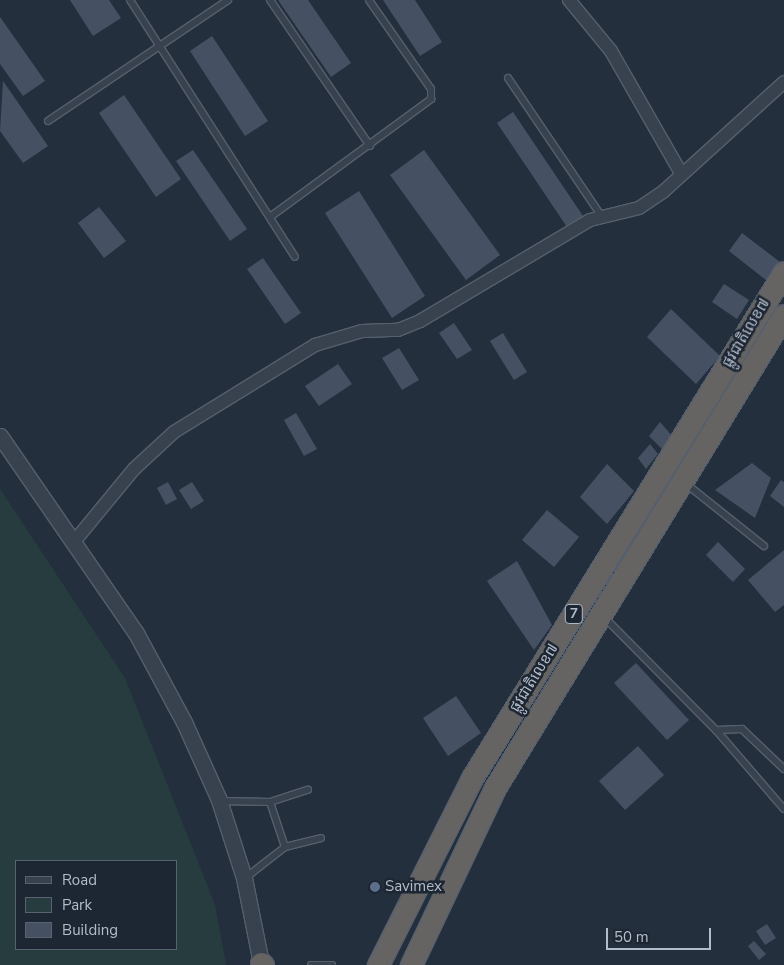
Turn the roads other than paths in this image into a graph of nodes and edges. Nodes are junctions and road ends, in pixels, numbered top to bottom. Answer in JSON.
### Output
{"nodes":[{"id":1,"x":130,"y":0,"type":"edge"},
{"id":2,"x":228,"y":0,"type":"edge"},
{"id":3,"x":270,"y":0,"type":"edge"},
{"id":4,"x":369,"y":0,"type":"edge"},
{"id":5,"x":569,"y":0,"type":"edge"},
{"id":6,"x":160,"y":46,"type":"junction"},
{"id":7,"x":508,"y":78,"type":"dead end"},
{"id":8,"x":784,"y":82,"type":"edge"},
{"id":9,"x":48,"y":121,"type":"dead end"},
{"id":10,"x":370,"y":146,"type":"junction"},
{"id":11,"x":681,"y":173,"type":"junction"},
{"id":12,"x":270,"y":217,"type":"junction"},
{"id":13,"x":602,"y":217,"type":"junction"},
{"id":14,"x":295,"y":256,"type":"dead end"},
{"id":15,"x":784,"y":272,"type":"edge"},
{"id":16,"x":778,"y":293,"type":"edge"},
{"id":17,"x":784,"y":315,"type":"edge"},
{"id":18,"x":0,"y":436,"type":"edge"},
{"id":19,"x":683,"y":481,"type":"junction"},
{"id":20,"x":73,"y":543,"type":"junction"},
{"id":21,"x":764,"y":546,"type":"dead end"},
{"id":22,"x":604,"y":566,"type":"junction"},
{"id":23,"x":625,"y":579,"type":"junction"},
{"id":24,"x":602,"y":615,"type":"junction"},
{"id":25,"x":716,"y":730,"type":"junction"},
{"id":26,"x":784,"y":770,"type":"edge"},
{"id":27,"x":472,"y":778,"type":"junction"},
{"id":28,"x":495,"y":788,"type":"junction"},
{"id":29,"x":308,"y":790,"type":"dead end"},
{"id":30,"x":219,"y":800,"type":"junction"},
{"id":31,"x":270,"y":802,"type":"junction"},
{"id":32,"x":784,"y":809,"type":"edge"},
{"id":33,"x":321,"y":838,"type":"dead end"},
{"id":34,"x":285,"y":847,"type":"junction"},
{"id":35,"x":244,"y":878,"type":"junction"},
{"id":36,"x":262,"y":964,"type":"edge"},
{"id":37,"x":311,"y":965,"type":"edge"},
{"id":38,"x":332,"y":965,"type":"edge"},
{"id":39,"x":378,"y":965,"type":"edge"},
{"id":40,"x":411,"y":965,"type":"edge"}],
"edges":[{"from":1,"to":6,"type":"lane"},
{"from":2,"to":6,"type":"lane"},
{"from":3,"to":10,"type":"lane"},
{"from":4,"to":10,"type":"lane"},
{"from":5,"to":11,"type":"street"},
{"from":6,"to":9,"type":"lane"},
{"from":6,"to":12,"type":"lane"},
{"from":7,"to":13,"type":"lane"},
{"from":8,"to":11,"type":"street"},
{"from":10,"to":12,"type":"lane"},
{"from":11,"to":13,"type":"street"},
{"from":12,"to":14,"type":"lane"},
{"from":13,"to":20,"type":"street"},
{"from":15,"to":16,"type":"highway","name":"ផ្លូវជាតិលេខ៧","number":"7"},
{"from":16,"to":22,"type":"highway","name":"ផ្លូវជាតិលេខ៧","number":"7"},
{"from":17,"to":19,"type":"highway","name":"ផ្លូវជាតិលេខ៧","number":"7"},
{"from":18,"to":20,"type":"street"},
{"from":19,"to":21,"type":"lane"},
{"from":19,"to":23,"type":"highway","name":"ផ្លូវជាតិលេខ៧","number":"7"},
{"from":20,"to":30,"type":"street"},
{"from":22,"to":23,"type":"highway"},
{"from":22,"to":27,"type":"highway","name":"ផ្លូវជាតិលេខ៧","number":"7"},
{"from":23,"to":24,"type":"highway","name":"ផ្លូវជាតិលេខ៧","number":"7"},
{"from":24,"to":25,"type":"lane"},
{"from":24,"to":28,"type":"highway","name":"ផ្លូវជាតិលេខ៧","number":"7"},
{"from":25,"to":26,"type":"lane"},
{"from":25,"to":32,"type":"lane"},
{"from":27,"to":28,"type":"highway"},
{"from":27,"to":39,"type":"highway","name":"ផ្លូវជាតិលេខ៧","number":"7"},
{"from":28,"to":40,"type":"highway","name":"ផ្លូវជាតិលេខ៧","number":"7"},
{"from":29,"to":31,"type":"lane"},
{"from":30,"to":31,"type":"lane"},
{"from":30,"to":35,"type":"street"},
{"from":31,"to":34,"type":"lane"},
{"from":33,"to":34,"type":"lane"},
{"from":34,"to":35,"type":"lane"},
{"from":35,"to":36,"type":"street"},
{"from":37,"to":38,"type":"lane"}]}
